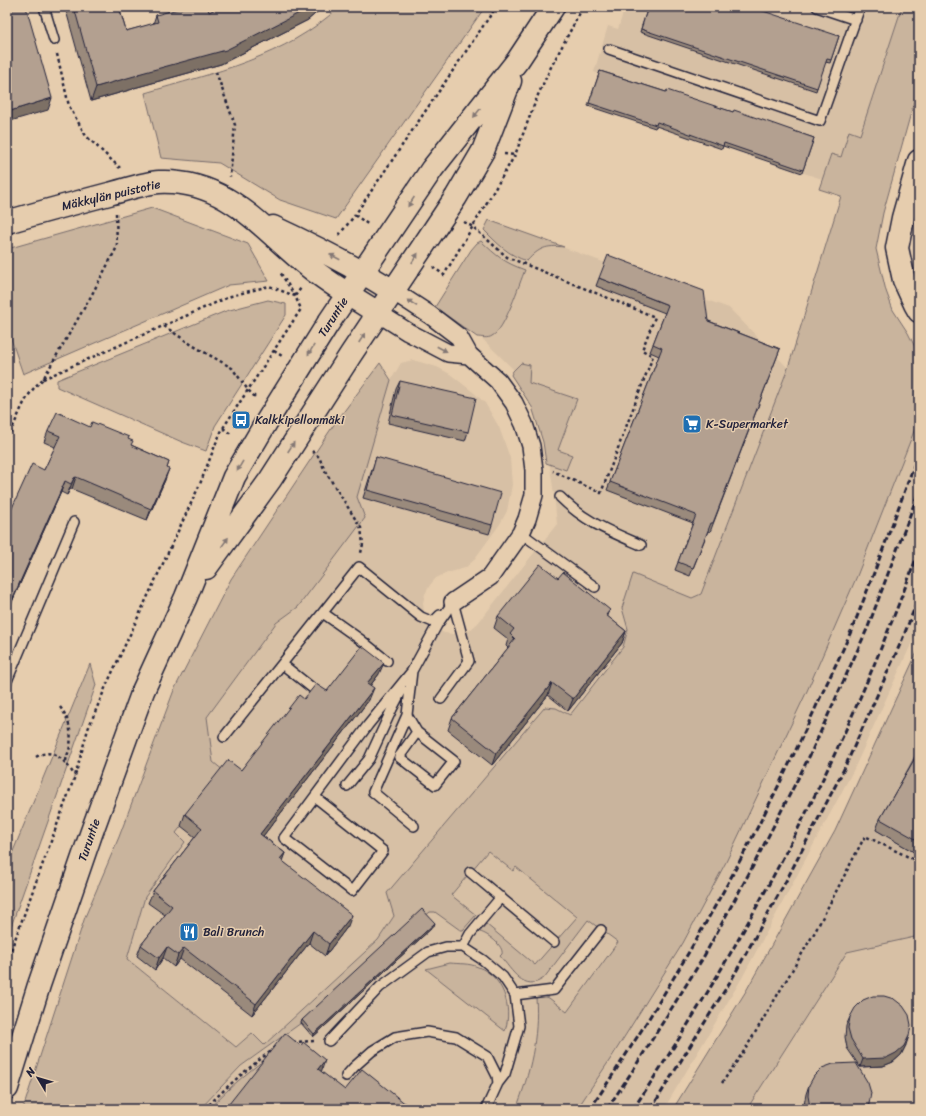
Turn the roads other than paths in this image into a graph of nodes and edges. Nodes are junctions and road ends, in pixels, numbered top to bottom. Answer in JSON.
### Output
{"nodes":[{"id":1,"x":44,"y":7,"type":"edge"},
{"id":2,"x":553,"y":7,"type":"edge"},
{"id":3,"x":817,"y":7,"type":"edge"},
{"id":4,"x":860,"y":7,"type":"edge"},
{"id":5,"x":856,"y":20,"type":"junction"},
{"id":6,"x":54,"y":40,"type":"road end"},
{"id":7,"x":608,"y":49,"type":"dead end"},
{"id":8,"x":518,"y":60,"type":"junction"},
{"id":9,"x":919,"y":161,"type":"edge"},
{"id":10,"x":256,"y":219,"type":"junction"},
{"id":11,"x":7,"y":222,"type":"edge"},
{"id":12,"x":363,"y":272,"type":"junction"},
{"id":13,"x":394,"y":291,"type":"junction"},
{"id":14,"x":348,"y":294,"type":"junction"},
{"id":15,"x":919,"y":311,"type":"edge"},
{"id":16,"x":378,"y":313,"type":"junction"},
{"id":17,"x":469,"y":356,"type":"junction"},
{"id":18,"x":560,"y":497,"type":"dead end"},
{"id":19,"x":74,"y":522,"type":"dead end"},
{"id":20,"x":521,"y":534,"type":"junction"},
{"id":21,"x":641,"y":546,"type":"dead end"},
{"id":22,"x":595,"y":587,"type":"dead end"},
{"id":23,"x":186,"y":597,"type":"junction"},
{"id":24,"x":453,"y":602,"type":"junction"},
{"id":25,"x":323,"y":613,"type":"junction"},
{"id":26,"x":387,"y":661,"type":"dead end"},
{"id":27,"x":282,"y":664,"type":"junction"},
{"id":28,"x":412,"y":671,"type":"junction"},
{"id":29,"x":7,"y":680,"type":"edge"},
{"id":30,"x":321,"y":695,"type":"edge"},
{"id":31,"x":441,"y":699,"type":"dead end"},
{"id":32,"x":407,"y":715,"type":"junction"},
{"id":33,"x":417,"y":732,"type":"junction"},
{"id":34,"x":224,"y":737,"type":"dead end"},
{"id":35,"x":347,"y":786,"type":"dead end"},
{"id":36,"x":315,"y":797,"type":"junction"},
{"id":37,"x":414,"y":826,"type":"dead end"},
{"id":38,"x":470,"y":872,"type":"dead end"},
{"id":39,"x":501,"y":897,"type":"junction"},
{"id":40,"x":601,"y":930,"type":"dead end"},
{"id":41,"x":554,"y":942,"type":"dead end"},
{"id":42,"x":463,"y":947,"type":"junction"},
{"id":43,"x":515,"y":995,"type":"junction"},
{"id":44,"x":329,"y":1041,"type":"road end"},
{"id":45,"x":346,"y":1076,"type":"dead end"},
{"id":46,"x":498,"y":1083,"type":"junction"},
{"id":47,"x":7,"y":1088,"type":"edge"},
{"id":48,"x":486,"y":1109,"type":"edge"}],
"edges":[{"from":1,"to":6,"type":"lane"},
{"from":2,"to":8,"type":"main road","name":"Turuntie"},
{"from":3,"to":5,"type":"lane"},
{"from":4,"to":5,"type":"lane"},
{"from":5,"to":7,"type":"lane"},
{"from":8,"to":12,"type":"main road","name":"Turuntie","one_way":true},
{"from":13,"to":8,"type":"main road","name":"Turuntie","one_way":true},
{"from":9,"to":15,"type":"main road"},
{"from":10,"to":11,"type":"main road","name":"Mäkkylän puistotie"},
{"from":12,"to":10,"type":"main road","name":"Mäkkylän puistotie","one_way":true},
{"from":10,"to":14,"type":"main road","name":"Mäkkylän puistotie"},
{"from":12,"to":13,"type":"main road","name":"Mäkkylän puistotie"},
{"from":12,"to":14,"type":"main road","name":"Turuntie"},
{"from":13,"to":16,"type":"main road","name":"Turuntie"},
{"from":17,"to":13,"type":"street","one_way":true},
{"from":14,"to":16,"type":"main road","name":"Mäkkylän puistotie"},
{"from":14,"to":23,"type":"main road","name":"Turuntie","one_way":true},
{"from":16,"to":17,"type":"street","one_way":true},
{"from":23,"to":16,"type":"main road","name":"Turuntie","one_way":true},
{"from":17,"to":20,"type":"street"},
{"from":18,"to":21,"type":"lane"},
{"from":19,"to":29,"type":"lane"},
{"from":20,"to":22,"type":"lane"},
{"from":20,"to":24,"type":"street"},
{"from":23,"to":47,"type":"main road","name":"Turuntie"},
{"from":24,"to":25,"type":"lane"},
{"from":24,"to":28,"type":"lane"},
{"from":24,"to":31,"type":"lane"},
{"from":25,"to":26,"type":"lane"},
{"from":25,"to":27,"type":"lane"},
{"from":27,"to":30,"type":"lane"},
{"from":27,"to":34,"type":"lane"},
{"from":28,"to":32,"type":"lane"},
{"from":28,"to":35,"type":"lane"},
{"from":28,"to":36,"type":"lane"},
{"from":32,"to":33,"type":"lane"},
{"from":32,"to":37,"type":"lane"},
{"from":33,"to":33,"type":"lane"},
{"from":36,"to":36,"type":"lane"},
{"from":38,"to":39,"type":"lane"},
{"from":39,"to":41,"type":"lane"},
{"from":39,"to":42,"type":"lane"},
{"from":40,"to":43,"type":"lane"},
{"from":42,"to":43,"type":"lane"},
{"from":42,"to":44,"type":"lane"},
{"from":43,"to":46,"type":"lane"},
{"from":45,"to":46,"type":"lane"},
{"from":46,"to":48,"type":"lane"}]}
